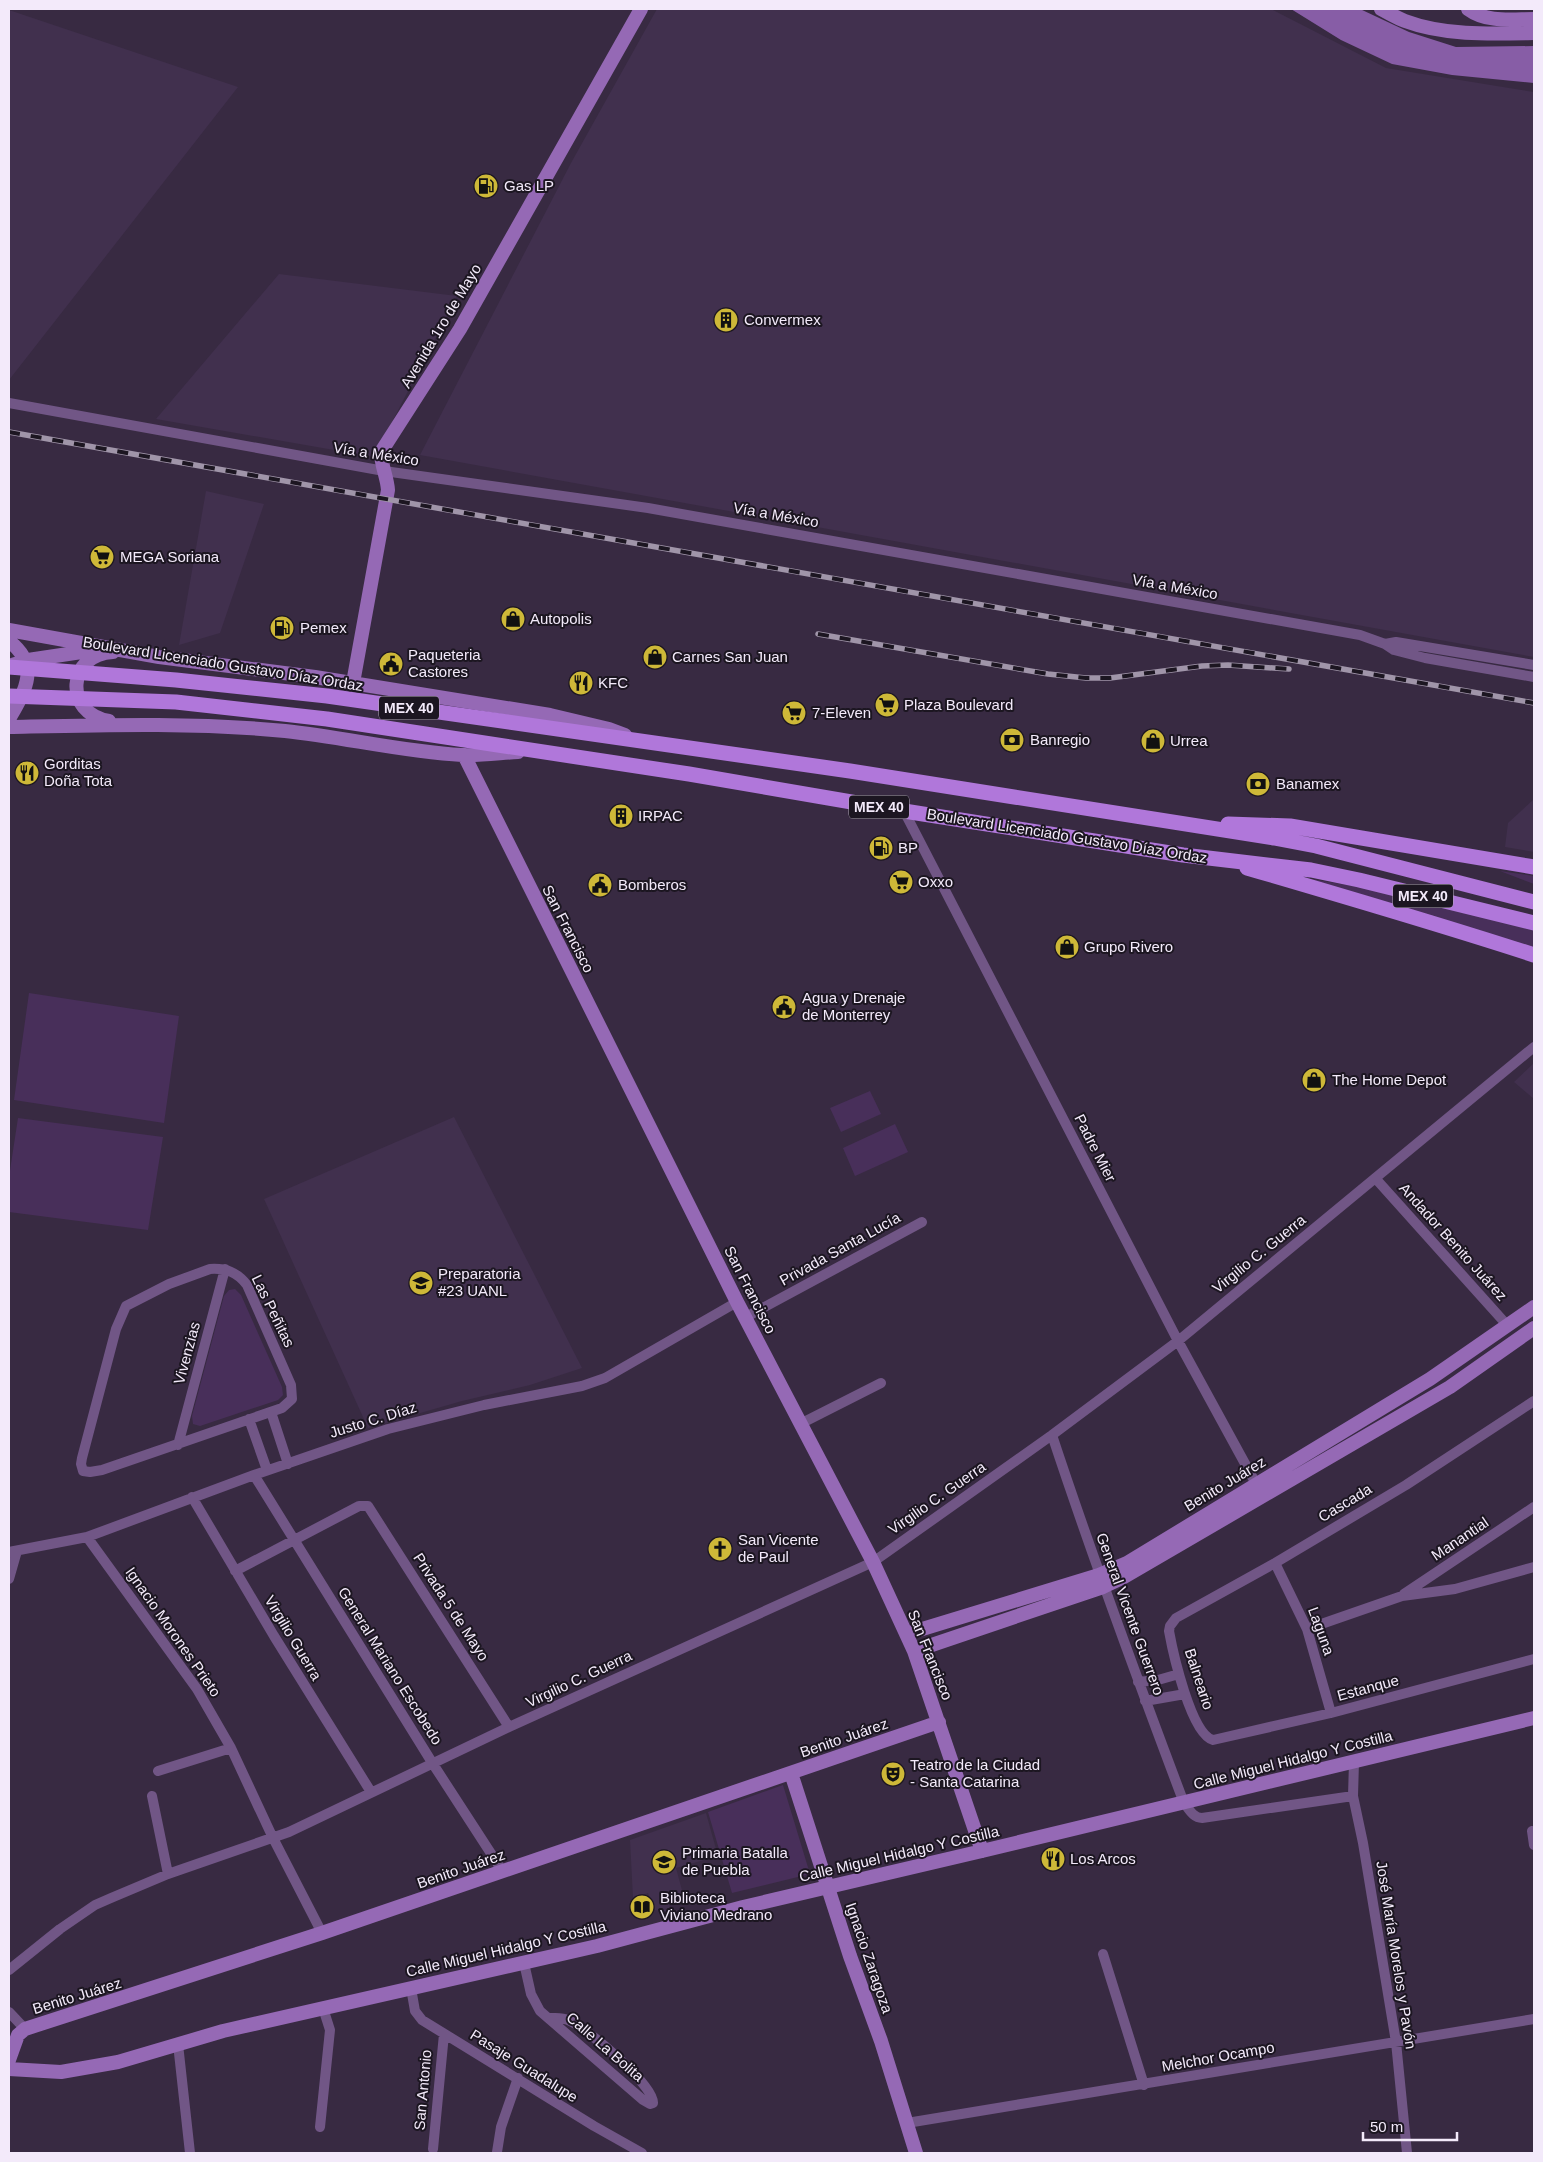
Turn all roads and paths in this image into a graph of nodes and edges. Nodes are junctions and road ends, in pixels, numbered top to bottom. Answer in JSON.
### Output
{"nodes":[{"id":1,"x":641,"y":9,"type":"edge"},
{"id":2,"x":1381,"y":9,"type":"edge"},
{"id":3,"x":1468,"y":9,"type":"edge"},
{"id":4,"x":1534,"y":19,"type":"edge"},
{"id":5,"x":1534,"y":33,"type":"edge"},
{"id":6,"x":9,"y":403,"type":"edge"},
{"id":7,"x":384,"y":471,"type":"junction"},
{"id":8,"x":9,"y":630,"type":"edge"},
{"id":9,"x":9,"y":641,"type":"edge"},
{"id":10,"x":1385,"y":644,"type":"junction"},
{"id":11,"x":110,"y":648,"type":"junction"},
{"id":12,"x":128,"y":652,"type":"junction"},
{"id":13,"x":25,"y":661,"type":"junction"},
{"id":14,"x":1534,"y":665,"type":"edge"},
{"id":15,"x":9,"y":667,"type":"edge"},
{"id":16,"x":1534,"y":676,"type":"edge"},
{"id":17,"x":353,"y":683,"type":"junction"},
{"id":18,"x":9,"y":696,"type":"edge"},
{"id":19,"x":9,"y":719,"type":"edge"},
{"id":20,"x":125,"y":724,"type":"junction"},
{"id":21,"x":9,"y":727,"type":"edge"},
{"id":22,"x":642,"y":742,"type":"junction"},
{"id":23,"x":537,"y":751,"type":"junction"},
{"id":24,"x":464,"y":755,"type":"junction"},
{"id":25,"x":904,"y":811,"type":"junction"},
{"id":26,"x":1199,"y":827,"type":"junction"},
{"id":27,"x":1222,"y":859,"type":"junction"},
{"id":28,"x":1534,"y":868,"type":"edge"},
{"id":29,"x":1534,"y":902,"type":"edge"},
{"id":30,"x":1534,"y":923,"type":"edge"},
{"id":31,"x":1534,"y":955,"type":"edge"},
{"id":32,"x":1534,"y":1046,"type":"edge"},
{"id":33,"x":1376,"y":1178,"type":"junction"},
{"id":34,"x":922,"y":1222,"type":"dead end"},
{"id":35,"x":226,"y":1269,"type":"junction"},
{"id":36,"x":737,"y":1302,"type":"junction"},
{"id":37,"x":1534,"y":1307,"type":"edge"},
{"id":38,"x":746,"y":1317,"type":"junction"},
{"id":39,"x":1507,"y":1325,"type":"junction"},
{"id":40,"x":1534,"y":1328,"type":"edge"},
{"id":41,"x":1178,"y":1340,"type":"junction"},
{"id":42,"x":881,"y":1383,"type":"dead end"},
{"id":43,"x":1534,"y":1401,"type":"edge"},
{"id":44,"x":271,"y":1412,"type":"junction"},
{"id":45,"x":249,"y":1420,"type":"junction"},
{"id":46,"x":802,"y":1423,"type":"junction"},
{"id":47,"x":1052,"y":1435,"type":"junction"},
{"id":48,"x":178,"y":1445,"type":"junction"},
{"id":49,"x":288,"y":1464,"type":"junction"},
{"id":50,"x":267,"y":1470,"type":"junction"},
{"id":51,"x":254,"y":1474,"type":"junction"},
{"id":52,"x":1256,"y":1485,"type":"junction"},
{"id":53,"x":192,"y":1497,"type":"junction"},
{"id":54,"x":1263,"y":1497,"type":"junction"},
{"id":55,"x":1534,"y":1507,"type":"edge"},
{"id":56,"x":87,"y":1537,"type":"junction"},
{"id":57,"x":294,"y":1540,"type":"junction"},
{"id":58,"x":13,"y":1552,"type":"edge"},
{"id":59,"x":873,"y":1562,"type":"junction"},
{"id":60,"x":1275,"y":1563,"type":"junction"},
{"id":61,"x":1534,"y":1568,"type":"edge"},
{"id":62,"x":235,"y":1571,"type":"junction"},
{"id":63,"x":9,"y":1579,"type":"edge"},
{"id":64,"x":1101,"y":1580,"type":"junction"},
{"id":65,"x":1402,"y":1596,"type":"junction"},
{"id":66,"x":1170,"y":1626,"type":"joint"},
{"id":67,"x":1307,"y":1629,"type":"junction"},
{"id":68,"x":906,"y":1634,"type":"junction"},
{"id":69,"x":914,"y":1651,"type":"junction"},
{"id":70,"x":1534,"y":1659,"type":"edge"},
{"id":71,"x":1179,"y":1674,"type":"junction"},
{"id":72,"x":1138,"y":1682,"type":"junction"},
{"id":73,"x":1185,"y":1694,"type":"junction"},
{"id":74,"x":1145,"y":1701,"type":"junction"},
{"id":75,"x":1332,"y":1712,"type":"junction"},
{"id":76,"x":1534,"y":1718,"type":"edge"},
{"id":77,"x":939,"y":1722,"type":"junction"},
{"id":78,"x":510,"y":1727,"type":"junction"},
{"id":79,"x":1208,"y":1738,"type":"joint"},
{"id":80,"x":230,"y":1748,"type":"junction"},
{"id":81,"x":1354,"y":1762,"type":"junction"},
{"id":82,"x":433,"y":1764,"type":"junction"},
{"id":83,"x":158,"y":1771,"type":"dead end"},
{"id":84,"x":791,"y":1773,"type":"junction"},
{"id":85,"x":371,"y":1792,"type":"junction"},
{"id":86,"x":152,"y":1796,"type":"dead end"},
{"id":87,"x":1353,"y":1796,"type":"junction"},
{"id":88,"x":1184,"y":1803,"type":"junction"},
{"id":89,"x":1532,"y":1831,"type":"dead end"},
{"id":90,"x":273,"y":1838,"type":"junction"},
{"id":91,"x":1534,"y":1845,"type":"edge"},
{"id":92,"x":982,"y":1851,"type":"junction"},
{"id":93,"x":503,"y":1872,"type":"junction"},
{"id":94,"x":168,"y":1874,"type":"junction"},
{"id":95,"x":827,"y":1887,"type":"junction"},
{"id":96,"x":322,"y":1933,"type":"junction"},
{"id":97,"x":1103,"y":1954,"type":"dead end"},
{"id":98,"x":524,"y":1963,"type":"junction"},
{"id":99,"x":9,"y":1970,"type":"edge"},
{"id":100,"x":411,"y":1988,"type":"junction"},
{"id":101,"x":323,"y":2008,"type":"junction"},
{"id":102,"x":9,"y":2012,"type":"edge"},
{"id":103,"x":549,"y":2018,"type":"junction"},
{"id":104,"x":1534,"y":2019,"type":"edge"},
{"id":105,"x":25,"y":2029,"type":"junction"},
{"id":106,"x":444,"y":2034,"type":"junction"},
{"id":107,"x":1396,"y":2042,"type":"junction"},
{"id":108,"x":178,"y":2044,"type":"junction"},
{"id":109,"x":603,"y":2045,"type":"junction"},
{"id":110,"x":592,"y":2056,"type":"junction"},
{"id":111,"x":9,"y":2060,"type":"edge"},
{"id":112,"x":9,"y":2069,"type":"edge"},
{"id":113,"x":518,"y":2078,"type":"junction"},
{"id":114,"x":1144,"y":2085,"type":"junction"},
{"id":115,"x":907,"y":2123,"type":"junction"},
{"id":116,"x":320,"y":2127,"type":"dead end"},
{"id":117,"x":433,"y":2149,"type":"dead end"},
{"id":118,"x":497,"y":2152,"type":"edge"},
{"id":119,"x":190,"y":2153,"type":"edge"},
{"id":120,"x":642,"y":2153,"type":"edge"},
{"id":121,"x":916,"y":2153,"type":"edge"},
{"id":122,"x":1407,"y":2153,"type":"edge"}],
"edges":[{"from":1,"to":7,"type":"street","name":"Avenida 1ro de Mayo"},
{"from":2,"to":5,"type":"street"},
{"from":3,"to":4,"type":"street"},
{"from":6,"to":7,"type":"street","name":"Vía a México"},
{"from":7,"to":10,"type":"street","name":"Vía a México"},
{"from":7,"to":17,"type":"street","name":"Avenida 1ro de Mayo"},
{"from":8,"to":11,"type":"street","name":"Boulevard Licenciado Gustavo Díaz Ordaz"},
{"from":9,"to":13,"type":"street"},
{"from":10,"to":14,"type":"street"},
{"from":10,"to":16,"type":"street","name":"Vía a México"},
{"from":11,"to":12,"type":"street","name":"Boulevard Licenciado Gustavo Díaz Ordaz"},
{"from":11,"to":13,"type":"street"},
{"from":12,"to":17,"type":"street","name":"Boulevard Licenciado Gustavo Díaz Ordaz"},
{"from":12,"to":20,"type":"street"},
{"from":13,"to":15,"type":"street"},
{"from":13,"to":19,"type":"street"},
{"from":15,"to":22,"type":"main road","name":"Boulevard Licenciado Gustavo Díaz Ordaz","number":"MEX 40"},
{"from":17,"to":22,"type":"street","name":"Boulevard Licenciado Gustavo Díaz Ordaz"},
{"from":18,"to":23,"type":"main road","name":"Boulevard Licenciado Gustavo Díaz Ordaz","number":"MEX 40"},
{"from":20,"to":21,"type":"street","name":"Boulevard Licenciado Gustavo Díaz Ordaz"},
{"from":20,"to":24,"type":"street","name":"Boulevard Licenciado Gustavo Díaz Ordaz"},
{"from":22,"to":26,"type":"main road","name":"Boulevard Licenciado Gustavo Díaz Ordaz","number":"MEX 40"},
{"from":23,"to":24,"type":"street","name":"Boulevard Licenciado Gustavo Díaz Ordaz"},
{"from":23,"to":25,"type":"main road","name":"Boulevard Licenciado Gustavo Díaz Ordaz","number":"MEX 40"},
{"from":24,"to":36,"type":"street","name":"San Francisco"},
{"from":25,"to":27,"type":"main road","name":"Boulevard Licenciado Gustavo Díaz Ordaz","number":"MEX 40"},
{"from":25,"to":41,"type":"street","name":"Padre Mier"},
{"from":26,"to":28,"type":"main road"},
{"from":26,"to":29,"type":"main road","name":"Boulevard Licenciado Gustavo Díaz Ordaz","number":"MEX 40"},
{"from":27,"to":30,"type":"main road","name":"Boulevard Licenciado Gustavo Díaz Ordaz","number":"MEX 40"},
{"from":27,"to":31,"type":"main road"},
{"from":32,"to":33,"type":"street","name":"Virgilio C. Guerra"},
{"from":33,"to":39,"type":"street","name":"Andador Benito Juárez"},
{"from":33,"to":41,"type":"street","name":"Virgilio C. Guerra"},
{"from":34,"to":38,"type":"street","name":"Privada Santa Lucía"},
{"from":35,"to":44,"type":"street","name":"Las Peñitas"},
{"from":35,"to":48,"type":"street","name":"Vivenzias"},
{"from":35,"to":48,"type":"street","name":"Las Peñitas"},
{"from":36,"to":38,"type":"street","name":"San Francisco"},
{"from":36,"to":49,"type":"street","name":"Justo C. Díaz"},
{"from":37,"to":39,"type":"street","name":"Benito Juárez"},
{"from":38,"to":46,"type":"street","name":"San Francisco"},
{"from":39,"to":52,"type":"street","name":"Benito Juárez"},
{"from":40,"to":54,"type":"street","name":"Benito Juárez"},
{"from":41,"to":47,"type":"street","name":"Virgilio C. Guerra"},
{"from":41,"to":52,"type":"street","name":"Padre Mier"},
{"from":42,"to":46,"type":"street"},
{"from":43,"to":60,"type":"street","name":"Cascada"},
{"from":44,"to":45,"type":"street","name":"Las Peñitas"},
{"from":44,"to":49,"type":"street"},
{"from":45,"to":48,"type":"street","name":"Las Peñitas"},
{"from":45,"to":50,"type":"street"},
{"from":46,"to":59,"type":"street","name":"San Francisco"},
{"from":47,"to":59,"type":"street","name":"Virgilio C. Guerra"},
{"from":47,"to":64,"type":"street","name":"General Vicente Guerrero"},
{"from":49,"to":50,"type":"street","name":"Justo C. Díaz"},
{"from":50,"to":51,"type":"street","name":"Justo C. Díaz"},
{"from":51,"to":53,"type":"street","name":"Justo C. Díaz"},
{"from":51,"to":57,"type":"street","name":"General Mariano Escobedo"},
{"from":52,"to":54,"type":"street","name":"Padre Mier"},
{"from":52,"to":64,"type":"street","name":"Benito Juárez"},
{"from":53,"to":56,"type":"street","name":"Justo C. Díaz"},
{"from":53,"to":62,"type":"street","name":"Virgilio Guerra"},
{"from":54,"to":64,"type":"street","name":"Benito Juárez"},
{"from":55,"to":65,"type":"street","name":"Manantial"},
{"from":56,"to":58,"type":"street","name":"Justo C. Díaz"},
{"from":56,"to":80,"type":"street","name":"Ignacio Morones Prieto"},
{"from":57,"to":62,"type":"street"},
{"from":57,"to":78,"type":"street","name":"Privada 5 de Mayo"},
{"from":57,"to":82,"type":"street","name":"General Mariano Escobedo"},
{"from":58,"to":63,"type":"street"},
{"from":59,"to":68,"type":"street","name":"San Francisco"},
{"from":59,"to":78,"type":"street","name":"Virgilio C. Guerra"},
{"from":60,"to":66,"type":"street","name":"Cascada"},
{"from":60,"to":67,"type":"street","name":"Laguna"},
{"from":61,"to":65,"type":"street","name":"Manantial"},
{"from":62,"to":85,"type":"street","name":"Virgilio Guerra"},
{"from":64,"to":68,"type":"street","name":"Benito Juárez"},
{"from":64,"to":69,"type":"street","name":"Benito Juárez"},
{"from":64,"to":72,"type":"street","name":"General Vicente Guerrero"},
{"from":65,"to":67,"type":"street","name":"Manantial"},
{"from":66,"to":71,"type":"street","name":"Balneario"},
{"from":67,"to":75,"type":"street","name":"Laguna"},
{"from":68,"to":69,"type":"street","name":"San Francisco"},
{"from":69,"to":77,"type":"street","name":"San Francisco"},
{"from":70,"to":75,"type":"street","name":"Estanque"},
{"from":71,"to":72,"type":"street"},
{"from":71,"to":73,"type":"street","name":"Balneario"},
{"from":72,"to":74,"type":"street","name":"General Vicente Guerrero"},
{"from":73,"to":74,"type":"street"},
{"from":73,"to":79,"type":"street","name":"Balneario"},
{"from":74,"to":88,"type":"street","name":"General Vicente Guerrero"},
{"from":75,"to":79,"type":"street","name":"Estanque"},
{"from":76,"to":81,"type":"street","name":"Calle Miguel Hidalgo Y Costilla"},
{"from":77,"to":84,"type":"street","name":"Benito Juárez"},
{"from":77,"to":92,"type":"street","name":"San Francisco"},
{"from":78,"to":82,"type":"street","name":"Virgilio C. Guerra"},
{"from":80,"to":83,"type":"street"},
{"from":80,"to":90,"type":"street","name":"Ignacio Morones Prieto"},
{"from":81,"to":87,"type":"street","name":"José María Morelos y Pavón"},
{"from":81,"to":88,"type":"street","name":"Calle Miguel Hidalgo Y Costilla"},
{"from":82,"to":85,"type":"street","name":"Virgilio C. Guerra"},
{"from":82,"to":93,"type":"street","name":"General Mariano Escobedo"},
{"from":84,"to":93,"type":"street","name":"Benito Juárez"},
{"from":84,"to":95,"type":"street","name":"Ignacio Zaragoza"},
{"from":85,"to":90,"type":"street","name":"Virgilio C. Guerra"},
{"from":86,"to":94,"type":"street"},
{"from":87,"to":88,"type":"street"},
{"from":87,"to":107,"type":"street","name":"José María Morelos y Pavón"},
{"from":88,"to":92,"type":"street","name":"Calle Miguel Hidalgo Y Costilla"},
{"from":89,"to":91,"type":"street"},
{"from":90,"to":94,"type":"street"},
{"from":90,"to":96,"type":"street","name":"Ignacio Morones Prieto"},
{"from":92,"to":95,"type":"street","name":"Calle Miguel Hidalgo Y Costilla"},
{"from":93,"to":96,"type":"street","name":"Benito Juárez"},
{"from":94,"to":99,"type":"street"},
{"from":95,"to":98,"type":"street","name":"Calle Miguel Hidalgo Y Costilla"},
{"from":95,"to":115,"type":"street","name":"Ignacio Zaragoza"},
{"from":96,"to":105,"type":"street","name":"Benito Juárez"},
{"from":97,"to":114,"type":"street"},
{"from":98,"to":100,"type":"street","name":"Calle Miguel Hidalgo Y Costilla"},
{"from":98,"to":103,"type":"street","name":"Calle La Bolita"},
{"from":100,"to":101,"type":"street","name":"Calle Miguel Hidalgo Y Costilla"},
{"from":100,"to":106,"type":"street","name":"Pasaje Guadalupe"},
{"from":101,"to":108,"type":"street","name":"Calle Miguel Hidalgo Y Costilla"},
{"from":101,"to":116,"type":"street"},
{"from":102,"to":105,"type":"street"},
{"from":103,"to":109,"type":"street"},
{"from":103,"to":110,"type":"street","name":"Calle La Bolita"},
{"from":104,"to":107,"type":"street","name":"Melchor Ocampo"},
{"from":105,"to":111,"type":"street","name":"Benito Juárez"},
{"from":106,"to":113,"type":"street","name":"Pasaje Guadalupe"},
{"from":106,"to":117,"type":"street","name":"San Antonio"},
{"from":107,"to":114,"type":"street","name":"Melchor Ocampo"},
{"from":107,"to":122,"type":"street","name":"José María Morelos y Pavón"},
{"from":108,"to":112,"type":"street","name":"Calle Miguel Hidalgo Y Costilla"},
{"from":108,"to":119,"type":"street"},
{"from":109,"to":110,"type":"street"},
{"from":109,"to":110,"type":"street","name":"Calle La Bolita"},
{"from":113,"to":118,"type":"street"},
{"from":113,"to":120,"type":"street","name":"Pasaje Guadalupe"},
{"from":114,"to":115,"type":"street","name":"Melchor Ocampo"},
{"from":115,"to":121,"type":"street","name":"Ignacio Zaragoza"}]}
